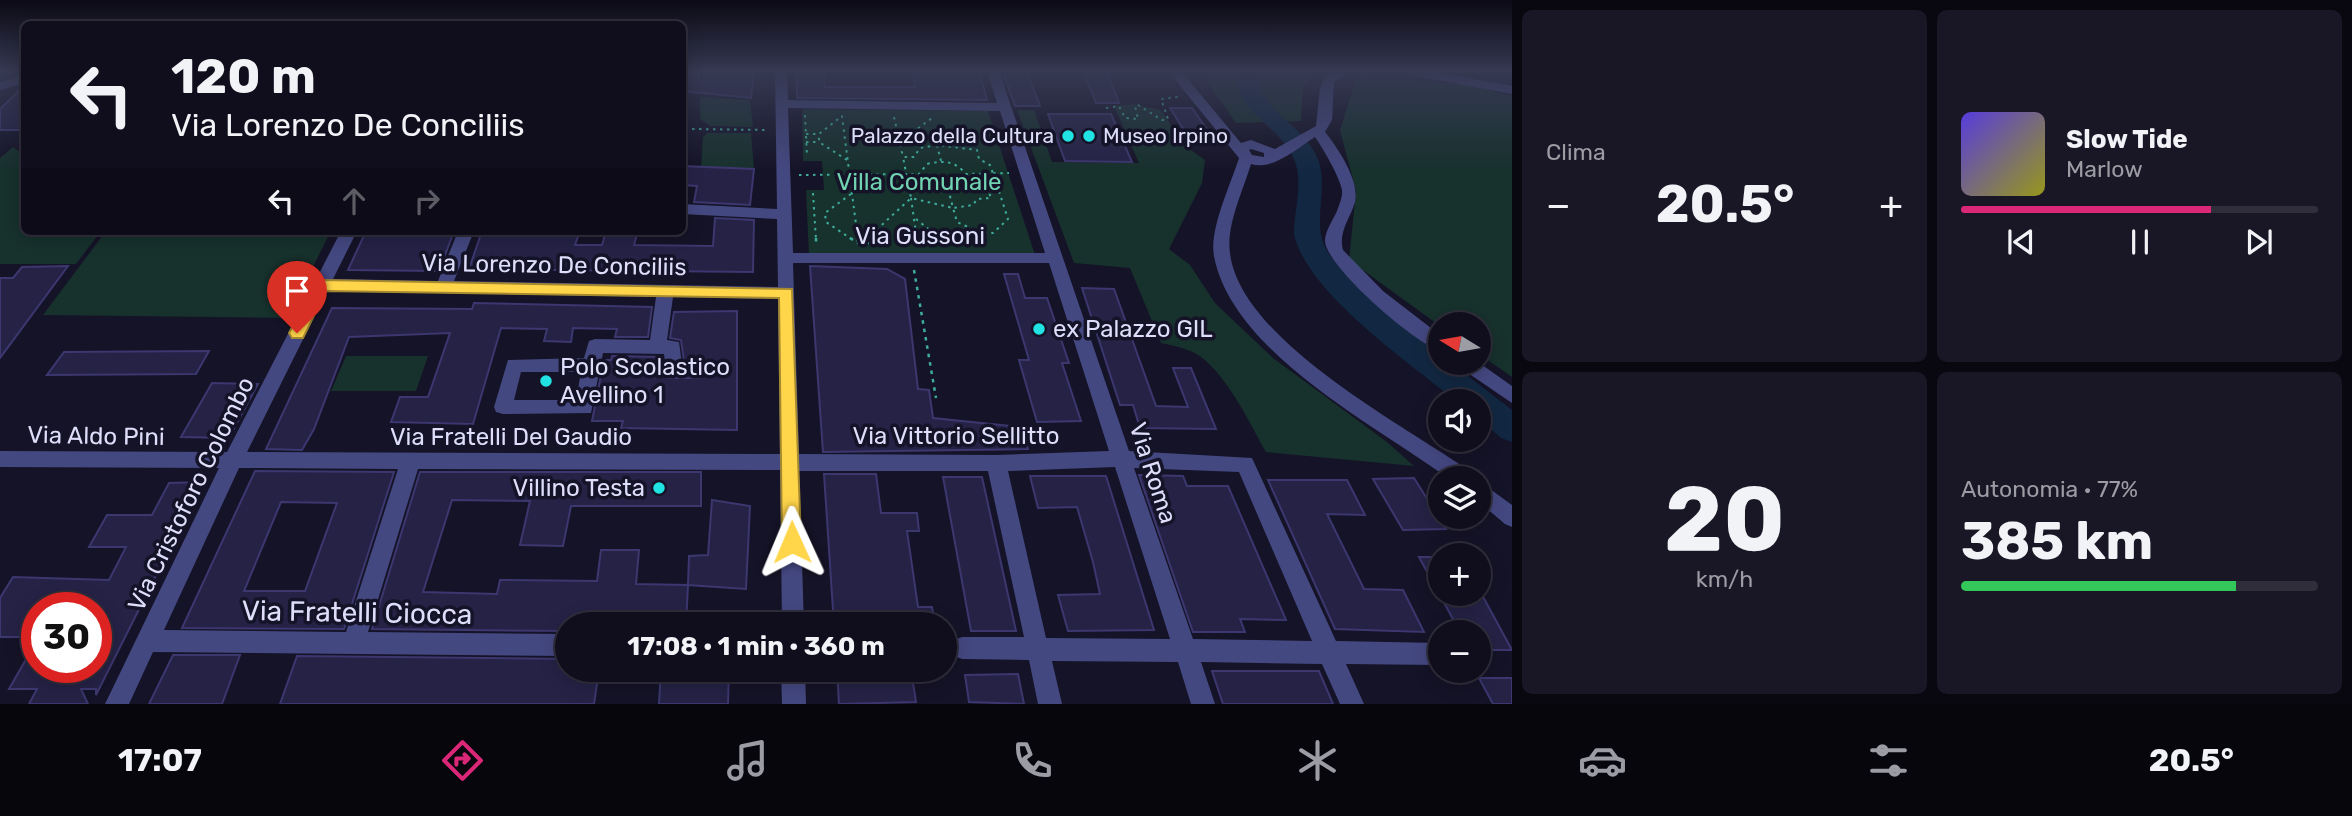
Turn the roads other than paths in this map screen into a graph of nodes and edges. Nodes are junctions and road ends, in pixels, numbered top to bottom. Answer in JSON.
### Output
{"nodes":[{"id":1,"x":782,"y":104,"type":"joint"},
{"id":2,"x":1005,"y":104,"type":"edge"},
{"id":3,"x":1195,"y":104,"type":"edge"},
{"id":4,"x":1324,"y":104,"type":"edge"},
{"id":5,"x":1006,"y":107,"type":"junction"},
{"id":6,"x":1315,"y":134,"type":"junction"},
{"id":7,"x":1292,"y":146,"type":"junction"},
{"id":8,"x":1249,"y":150,"type":"junction"},
{"id":9,"x":1271,"y":159,"type":"junction"},
{"id":10,"x":1237,"y":194,"type":"junction"},
{"id":11,"x":686,"y":209,"type":"edge"},
{"id":12,"x":785,"y":214,"type":"junction"},
{"id":13,"x":347,"y":235,"type":"edge"},
{"id":14,"x":464,"y":235,"type":"edge"},
{"id":15,"x":785,"y":258,"type":"junction"},
{"id":16,"x":1056,"y":258,"type":"junction"},
{"id":17,"x":321,"y":285,"type":"junction"},
{"id":18,"x":443,"y":288,"type":"junction"},
{"id":19,"x":665,"y":291,"type":"junction"},
{"id":20,"x":786,"y":293,"type":"junction"},
{"id":21,"x":1428,"y":334,"type":"edge"},
{"id":22,"x":658,"y":346,"type":"junction"},
{"id":23,"x":592,"y":365,"type":"junction"},
{"id":24,"x":695,"y":370,"type":"dead end"},
{"id":25,"x":1483,"y":375,"type":"edge"},
{"id":26,"x":1512,"y":396,"type":"edge"},
{"id":27,"x":0,"y":459,"type":"edge"},
{"id":28,"x":1121,"y":459,"type":"junction"},
{"id":29,"x":791,"y":460,"type":"junction"},
{"id":30,"x":232,"y":462,"type":"junction"},
{"id":31,"x":410,"y":462,"type":"junction"},
{"id":32,"x":996,"y":463,"type":"junction"},
{"id":33,"x":1447,"y":466,"type":"edge"},
{"id":34,"x":1491,"y":499,"type":"edge"},
{"id":35,"x":1512,"y":517,"type":"edge"},
{"id":36,"x":793,"y":612,"type":"edge"},
{"id":37,"x":147,"y":640,"type":"junction"},
{"id":38,"x":354,"y":642,"type":"junction"},
{"id":39,"x":555,"y":645,"type":"edge"},
{"id":40,"x":1037,"y":647,"type":"junction"},
{"id":41,"x":962,"y":648,"type":"dead end"},
{"id":42,"x":1185,"y":651,"type":"junction"},
{"id":43,"x":1330,"y":651,"type":"junction"},
{"id":44,"x":1428,"y":654,"type":"edge"},
{"id":45,"x":793,"y":682,"type":"edge"},
{"id":46,"x":117,"y":704,"type":"edge"},
{"id":47,"x":794,"y":704,"type":"edge"},
{"id":48,"x":1050,"y":704,"type":"edge"},
{"id":49,"x":1203,"y":704,"type":"edge"},
{"id":50,"x":1352,"y":704,"type":"edge"}],
"edges":[{"from":1,"to":5,"type":"street"},
{"from":1,"to":12,"type":"street"},
{"from":2,"to":5,"type":"street","name":"Via Roma"},
{"from":3,"to":8,"type":"street"},
{"from":4,"to":6,"type":"street"},
{"from":5,"to":16,"type":"street","name":"Via Roma"},
{"from":6,"to":7,"type":"street"},
{"from":6,"to":21,"type":"street"},
{"from":7,"to":8,"type":"street"},
{"from":7,"to":9,"type":"street"},
{"from":8,"to":9,"type":"street"},
{"from":8,"to":10,"type":"street"},
{"from":9,"to":10,"type":"street"},
{"from":10,"to":33,"type":"street"},
{"from":11,"to":12,"type":"street"},
{"from":12,"to":15,"type":"street"},
{"from":13,"to":17,"type":"street","name":"Via Cristoforo Colombo"},
{"from":14,"to":18,"type":"street"},
{"from":15,"to":16,"type":"street","name":"Via Gussoni"},
{"from":15,"to":20,"type":"street"},
{"from":16,"to":28,"type":"street","name":"Via Roma"},
{"from":17,"to":18,"type":"street","name":"Via Lorenzo De Conciliis"},
{"from":17,"to":30,"type":"street","name":"Via Cristoforo Colombo"},
{"from":18,"to":19,"type":"street","name":"Via Lorenzo De Conciliis"},
{"from":19,"to":20,"type":"street","name":"Via Lorenzo De Conciliis"},
{"from":19,"to":22,"type":"street"},
{"from":20,"to":29,"type":"street"},
{"from":22,"to":23,"type":"street"},
{"from":22,"to":24,"type":"street"},
{"from":23,"to":23,"type":"street"},
{"from":25,"to":26,"type":"street"},
{"from":27,"to":30,"type":"street","name":"Via Aldo Pini"},
{"from":28,"to":32,"type":"street","name":"Via Vittorio Sellitto"},
{"from":28,"to":42,"type":"street","name":"Via Roma"},
{"from":28,"to":43,"type":"street","name":"Via Vittorio Sellitto"},
{"from":29,"to":31,"type":"street","name":"Via Fratelli Del Gaudio"},
{"from":29,"to":32,"type":"street","name":"Via Vittorio Sellitto"},
{"from":29,"to":36,"type":"street"},
{"from":30,"to":31,"type":"street","name":"Via Fratelli Del Gaudio"},
{"from":30,"to":37,"type":"street","name":"Via Cristoforo Colombo"},
{"from":31,"to":38,"type":"street"},
{"from":32,"to":40,"type":"street"},
{"from":34,"to":35,"type":"street"},
{"from":37,"to":38,"type":"street","name":"Via Fratelli Ciocca"},
{"from":37,"to":46,"type":"street","name":"Via Cristoforo Colombo"},
{"from":38,"to":39,"type":"street","name":"Via Fratelli Ciocca"},
{"from":40,"to":41,"type":"street"},
{"from":40,"to":42,"type":"street"},
{"from":40,"to":48,"type":"street"},
{"from":42,"to":43,"type":"street"},
{"from":42,"to":49,"type":"street","name":"Via Roma"},
{"from":43,"to":44,"type":"street"},
{"from":43,"to":50,"type":"street"},
{"from":45,"to":47,"type":"street"}]}
